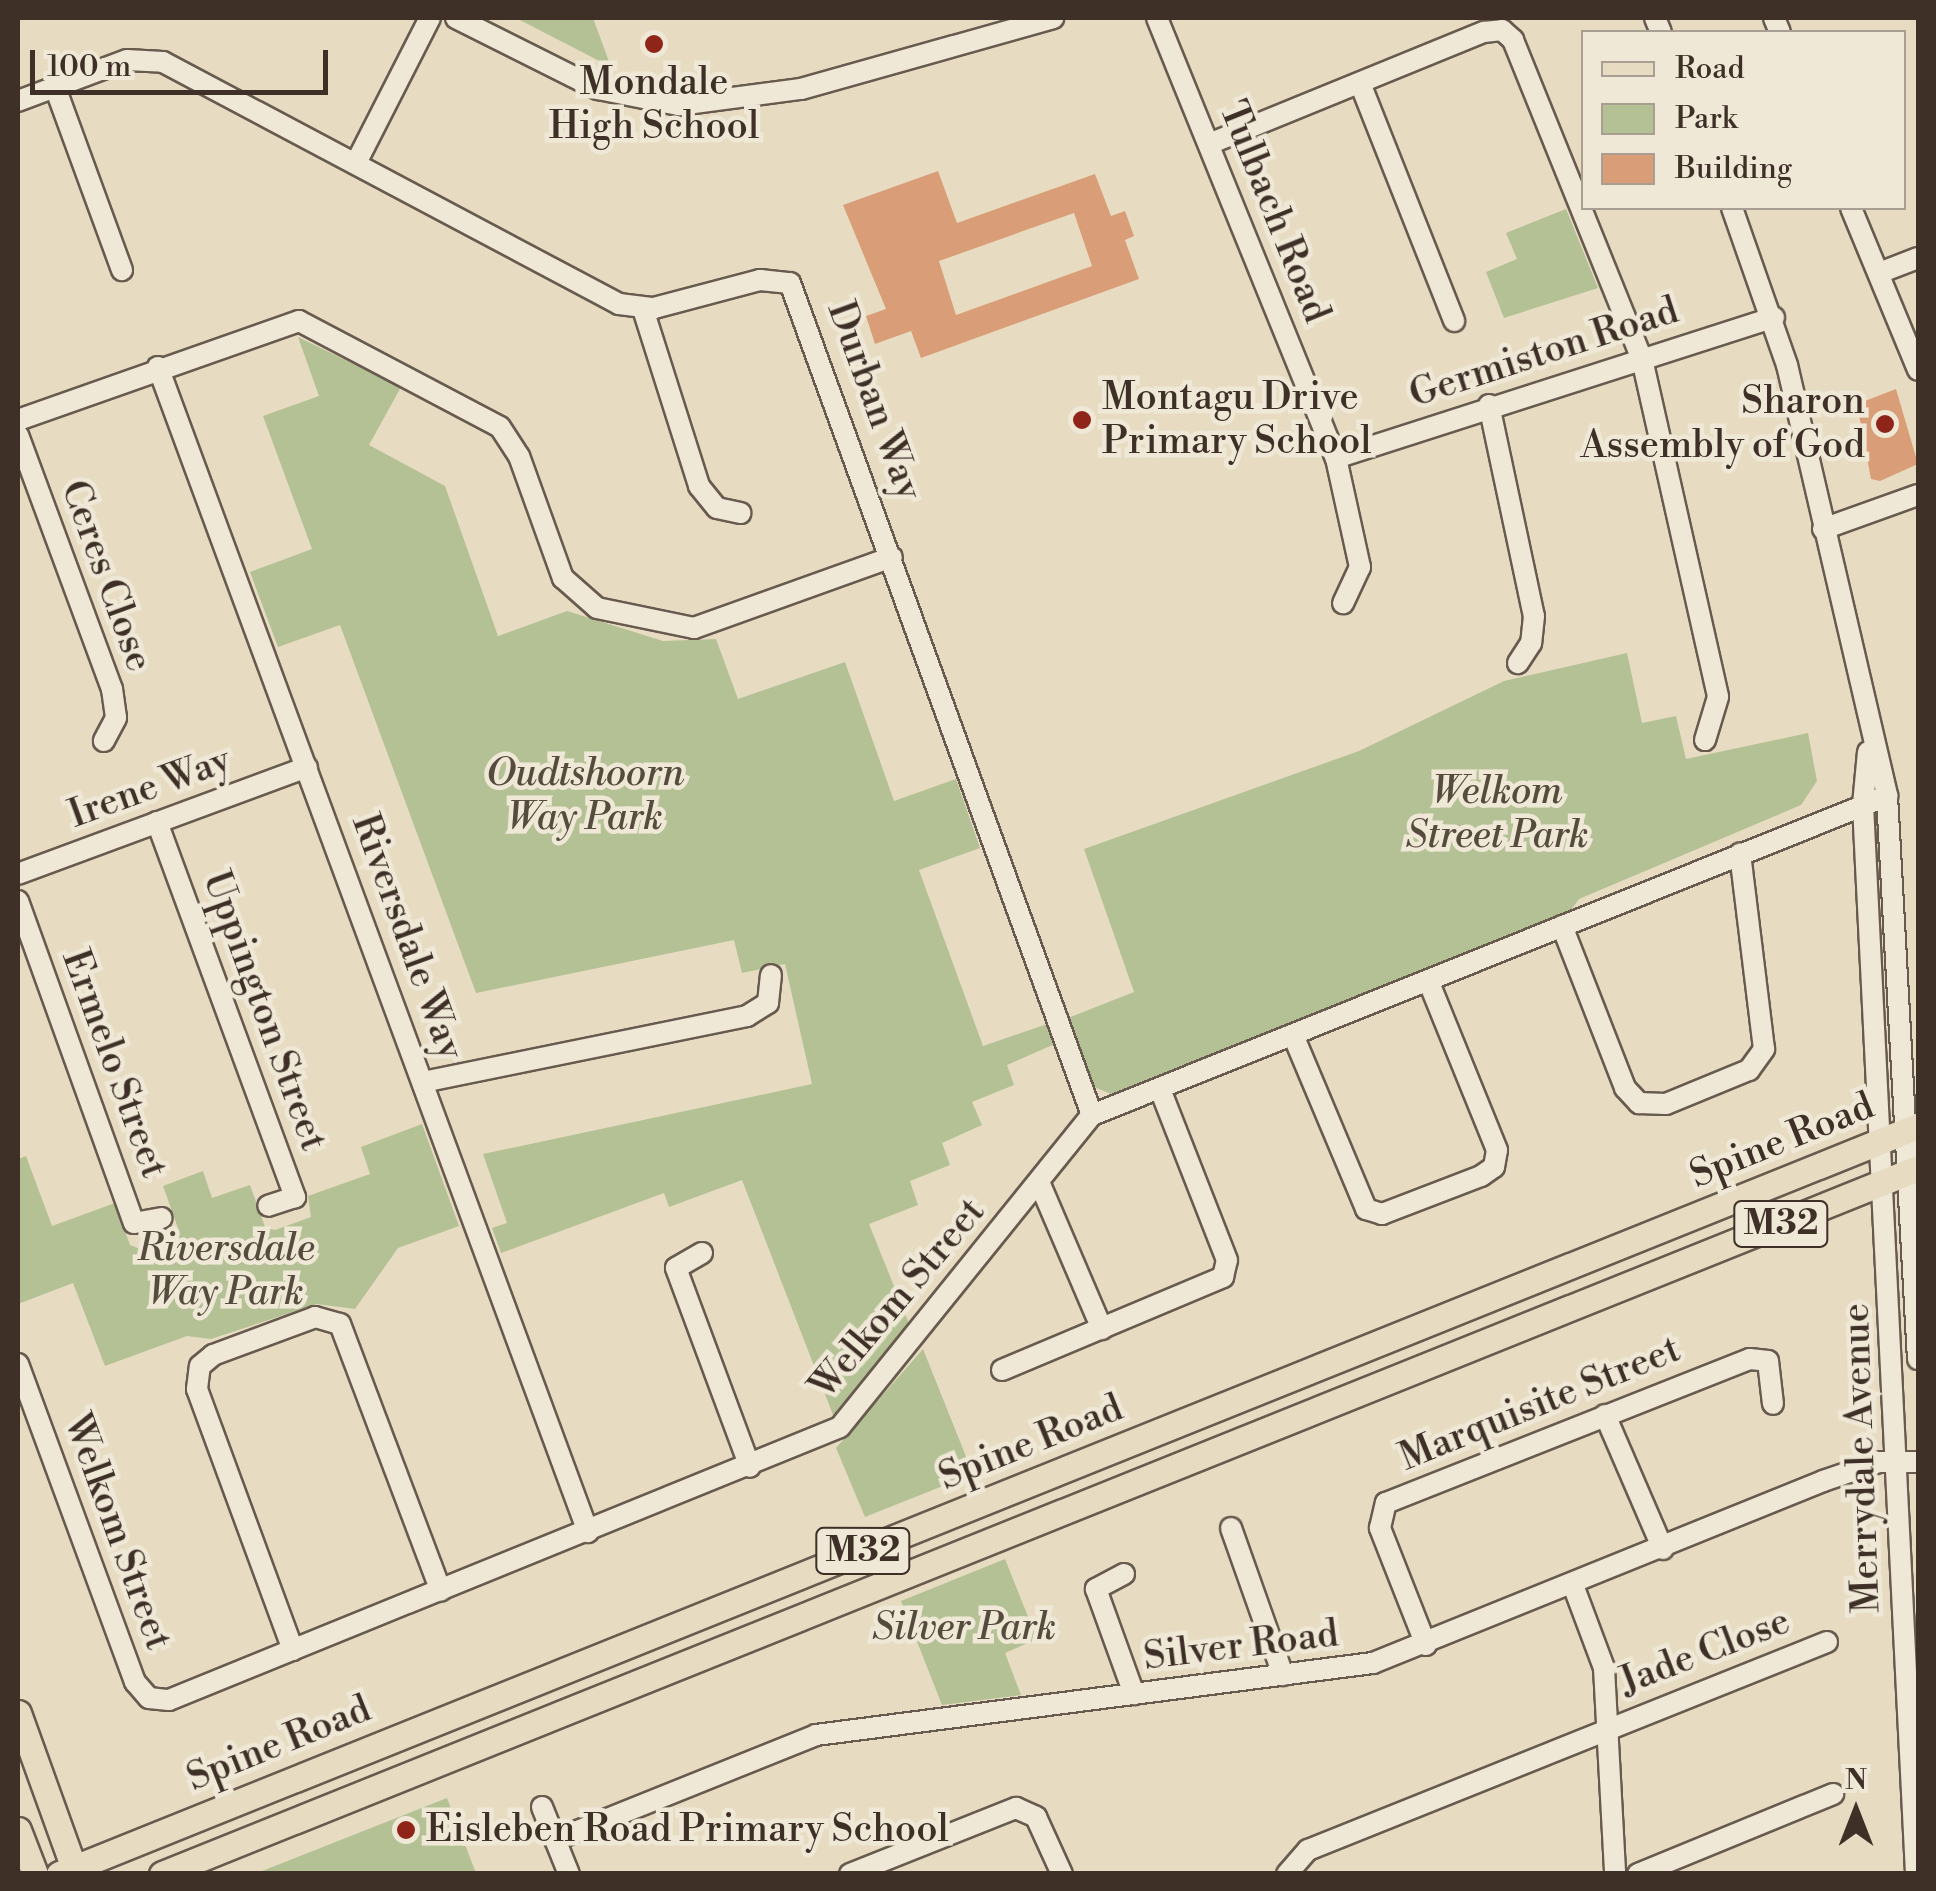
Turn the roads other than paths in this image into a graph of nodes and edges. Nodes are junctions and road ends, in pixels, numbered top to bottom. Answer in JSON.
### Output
{"nodes":[{"id":1,"x":430,"y":18,"type":"edge"},
{"id":2,"x":456,"y":18,"type":"edge"},
{"id":3,"x":1054,"y":18,"type":"edge"},
{"id":4,"x":1158,"y":18,"type":"edge"},
{"id":5,"x":1360,"y":84,"type":"junction"},
{"id":6,"x":55,"y":87,"type":"junction"},
{"id":7,"x":18,"y":101,"type":"edge"},
{"id":8,"x":1209,"y":144,"type":"junction"},
{"id":9,"x":356,"y":163,"type":"junction"},
{"id":10,"x":1581,"y":205,"type":"edge"},
{"id":11,"x":1583,"y":210,"type":"edge"},
{"id":12,"x":1733,"y":210,"type":"edge"},
{"id":13,"x":1853,"y":210,"type":"edge"},
{"id":14,"x":1918,"y":258,"type":"edge"},
{"id":15,"x":122,"y":270,"type":"dead end"},
{"id":16,"x":1879,"y":274,"type":"junction"},
{"id":17,"x":643,"y":309,"type":"junction"},
{"id":18,"x":1774,"y":317,"type":"junction"},
{"id":19,"x":1454,"y":321,"type":"dead end"},
{"id":20,"x":1642,"y":359,"type":"junction"},
{"id":21,"x":158,"y":368,"type":"junction"},
{"id":22,"x":1918,"y":370,"type":"edge"},
{"id":23,"x":1489,"y":406,"type":"junction"},
{"id":24,"x":18,"y":420,"type":"edge"},
{"id":25,"x":18,"y":435,"type":"edge"},
{"id":26,"x":1336,"y":458,"type":"junction"},
{"id":27,"x":1918,"y":495,"type":"edge"},
{"id":28,"x":740,"y":513,"type":"dead end"},
{"id":29,"x":1823,"y":530,"type":"junction"},
{"id":30,"x":892,"y":557,"type":"junction"},
{"id":31,"x":1343,"y":603,"type":"dead end"},
{"id":32,"x":1518,"y":663,"type":"dead end"},
{"id":33,"x":1706,"y":740,"type":"dead end"},
{"id":34,"x":104,"y":741,"type":"dead end"},
{"id":35,"x":1870,"y":741,"type":"junction"},
{"id":36,"x":307,"y":767,"type":"junction"},
{"id":37,"x":1887,"y":796,"type":"junction"},
{"id":38,"x":1863,"y":804,"type":"junction"},
{"id":39,"x":156,"y":822,"type":"junction"},
{"id":40,"x":1740,"y":853,"type":"junction"},
{"id":41,"x":18,"y":874,"type":"edge"},
{"id":42,"x":18,"y":901,"type":"edge"},
{"id":43,"x":1562,"y":926,"type":"junction"},
{"id":44,"x":771,"y":975,"type":"dead end"},
{"id":45,"x":1428,"y":980,"type":"junction"},
{"id":46,"x":1293,"y":1035,"type":"junction"},
{"id":47,"x":422,"y":1082,"type":"junction"},
{"id":48,"x":1160,"y":1089,"type":"junction"},
{"id":49,"x":1092,"y":1115,"type":"junction"},
{"id":50,"x":1913,"y":1128,"type":"edge"},
{"id":51,"x":1882,"y":1141,"type":"junction"},
{"id":52,"x":1914,"y":1170,"type":"edge"},
{"id":53,"x":1038,"y":1182,"type":"junction"},
{"id":54,"x":1885,"y":1182,"type":"junction"},
{"id":55,"x":268,"y":1206,"type":"dead end"},
{"id":56,"x":162,"y":1218,"type":"dead end"},
{"id":57,"x":702,"y":1253,"type":"dead end"},
{"id":58,"x":1102,"y":1329,"type":"junction"},
{"id":59,"x":1918,"y":1359,"type":"edge"},
{"id":60,"x":18,"y":1364,"type":"edge"},
{"id":61,"x":1002,"y":1370,"type":"dead end"},
{"id":62,"x":1773,"y":1404,"type":"dead end"},
{"id":63,"x":1605,"y":1416,"type":"junction"},
{"id":64,"x":1908,"y":1462,"type":"edge"},
{"id":65,"x":750,"y":1467,"type":"junction"},
{"id":66,"x":1230,"y":1528,"type":"dead end"},
{"id":67,"x":588,"y":1532,"type":"junction"},
{"id":68,"x":1663,"y":1549,"type":"junction"},
{"id":69,"x":1124,"y":1574,"type":"dead end"},
{"id":70,"x":1573,"y":1585,"type":"junction"},
{"id":71,"x":441,"y":1591,"type":"junction"},
{"id":72,"x":1826,"y":1642,"type":"dead end"},
{"id":73,"x":1426,"y":1645,"type":"junction"},
{"id":74,"x":293,"y":1650,"type":"junction"},
{"id":75,"x":1283,"y":1675,"type":"junction"},
{"id":76,"x":1134,"y":1694,"type":"junction"},
{"id":77,"x":18,"y":1713,"type":"edge"},
{"id":78,"x":1608,"y":1727,"type":"junction"},
{"id":79,"x":1833,"y":1794,"type":"dead end"},
{"id":80,"x":542,"y":1807,"type":"dead end"},
{"id":81,"x":18,"y":1830,"type":"edge"},
{"id":82,"x":555,"y":1840,"type":"junction"},
{"id":83,"x":70,"y":1871,"type":"edge"},
{"id":84,"x":35,"y":1874,"type":"edge"},
{"id":85,"x":162,"y":1874,"type":"edge"},
{"id":86,"x":569,"y":1874,"type":"edge"},
{"id":87,"x":850,"y":1874,"type":"edge"},
{"id":88,"x":1062,"y":1874,"type":"edge"},
{"id":89,"x":1287,"y":1874,"type":"edge"},
{"id":90,"x":1615,"y":1874,"type":"edge"},
{"id":91,"x":1638,"y":1874,"type":"edge"},
{"id":92,"x":1916,"y":1874,"type":"edge"}],
"edges":[{"from":1,"to":9,"type":"street"},
{"from":2,"to":3,"type":"street"},
{"from":4,"to":8,"type":"street","name":"Tulbach Road"},
{"from":5,"to":8,"type":"street"},
{"from":5,"to":10,"type":"street"},
{"from":5,"to":19,"type":"street"},
{"from":6,"to":7,"type":"street"},
{"from":6,"to":9,"type":"street"},
{"from":6,"to":15,"type":"street"},
{"from":8,"to":26,"type":"street","name":"Tulbach Road"},
{"from":9,"to":17,"type":"street"},
{"from":11,"to":20,"type":"street"},
{"from":12,"to":18,"type":"street","name":"Merrydale Avenue"},
{"from":13,"to":16,"type":"street"},
{"from":14,"to":16,"type":"street"},
{"from":16,"to":22,"type":"street"},
{"from":17,"to":28,"type":"street"},
{"from":17,"to":30,"type":"street","name":"Durban Way"},
{"from":18,"to":20,"type":"street","name":"Germiston Road"},
{"from":18,"to":29,"type":"street","name":"Merrydale Avenue"},
{"from":20,"to":23,"type":"street","name":"Germiston Road"},
{"from":20,"to":33,"type":"street"},
{"from":21,"to":24,"type":"street"},
{"from":21,"to":30,"type":"street"},
{"from":21,"to":36,"type":"street","name":"Riversdale Way"},
{"from":23,"to":26,"type":"street","name":"Germiston Road"},
{"from":23,"to":32,"type":"street"},
{"from":25,"to":34,"type":"street","name":"Ceres Close"},
{"from":26,"to":31,"type":"street","name":"Tulbach Road"},
{"from":27,"to":29,"type":"street"},
{"from":29,"to":35,"type":"street","name":"Merrydale Avenue"},
{"from":30,"to":49,"type":"street","name":"Durban Way"},
{"from":35,"to":37,"type":"street","name":"Merrydale Avenue"},
{"from":35,"to":38,"type":"street","name":"Merrydale Avenue"},
{"from":36,"to":39,"type":"street","name":"Irene Way"},
{"from":36,"to":47,"type":"street","name":"Riversdale Way"},
{"from":37,"to":38,"type":"street"},
{"from":37,"to":50,"type":"street","name":"Merrydale Avenue"},
{"from":38,"to":40,"type":"street"},
{"from":38,"to":51,"type":"street","name":"Merrydale Avenue"},
{"from":39,"to":41,"type":"street","name":"Irene Way"},
{"from":39,"to":55,"type":"street","name":"Uppington Street"},
{"from":40,"to":43,"type":"street"},
{"from":40,"to":43,"type":"street"},
{"from":42,"to":56,"type":"street","name":"Ermelo Street"},
{"from":43,"to":45,"type":"street"},
{"from":44,"to":47,"type":"street"},
{"from":45,"to":46,"type":"street"},
{"from":45,"to":46,"type":"street"},
{"from":46,"to":48,"type":"street"},
{"from":47,"to":67,"type":"street","name":"Riversdale Way"},
{"from":48,"to":49,"type":"street"},
{"from":48,"to":58,"type":"street"},
{"from":49,"to":53,"type":"street","name":"Welkom Street"},
{"from":50,"to":51,"type":"main road","name":"Spine Road","number":"M32"},
{"from":50,"to":52,"type":"street","name":"Merrydale Avenue"},
{"from":51,"to":54,"type":"street","name":"Merrydale Avenue"},
{"from":51,"to":83,"type":"main road","name":"Spine Road","number":"M32"},
{"from":52,"to":54,"type":"main road","name":"Spine Road","number":"M32"},
{"from":52,"to":59,"type":"street","name":"Merrydale Avenue"},
{"from":53,"to":58,"type":"street"},
{"from":53,"to":65,"type":"street","name":"Welkom Street"},
{"from":54,"to":64,"type":"street","name":"Merrydale Avenue"},
{"from":54,"to":85,"type":"main road","name":"Spine Road","number":"M32"},
{"from":57,"to":65,"type":"street"},
{"from":58,"to":61,"type":"street"},
{"from":60,"to":74,"type":"street","name":"Welkom Street"},
{"from":62,"to":63,"type":"street","name":"Marquisite Street"},
{"from":63,"to":68,"type":"street"},
{"from":63,"to":73,"type":"street","name":"Marquisite Street"},
{"from":64,"to":68,"type":"street","name":"Silver Road"},
{"from":64,"to":92,"type":"street","name":"Merrydale Avenue"},
{"from":65,"to":67,"type":"street","name":"Welkom Street"},
{"from":66,"to":75,"type":"street"},
{"from":67,"to":71,"type":"street","name":"Welkom Street"},
{"from":68,"to":70,"type":"street","name":"Silver Road"},
{"from":69,"to":76,"type":"street"},
{"from":70,"to":73,"type":"street","name":"Silver Road"},
{"from":70,"to":78,"type":"street"},
{"from":71,"to":74,"type":"street","name":"Welkom Street"},
{"from":71,"to":74,"type":"street"},
{"from":72,"to":78,"type":"street","name":"Jade Close"},
{"from":73,"to":75,"type":"street","name":"Silver Road"},
{"from":75,"to":76,"type":"street","name":"Silver Road"},
{"from":76,"to":82,"type":"street","name":"Silver Road"},
{"from":77,"to":83,"type":"main road"},
{"from":78,"to":89,"type":"street","name":"Jade Close"},
{"from":78,"to":90,"type":"street"},
{"from":79,"to":91,"type":"street"},
{"from":80,"to":82,"type":"street"},
{"from":81,"to":84,"type":"main road"},
{"from":82,"to":86,"type":"street"},
{"from":87,"to":88,"type":"street"}]}
